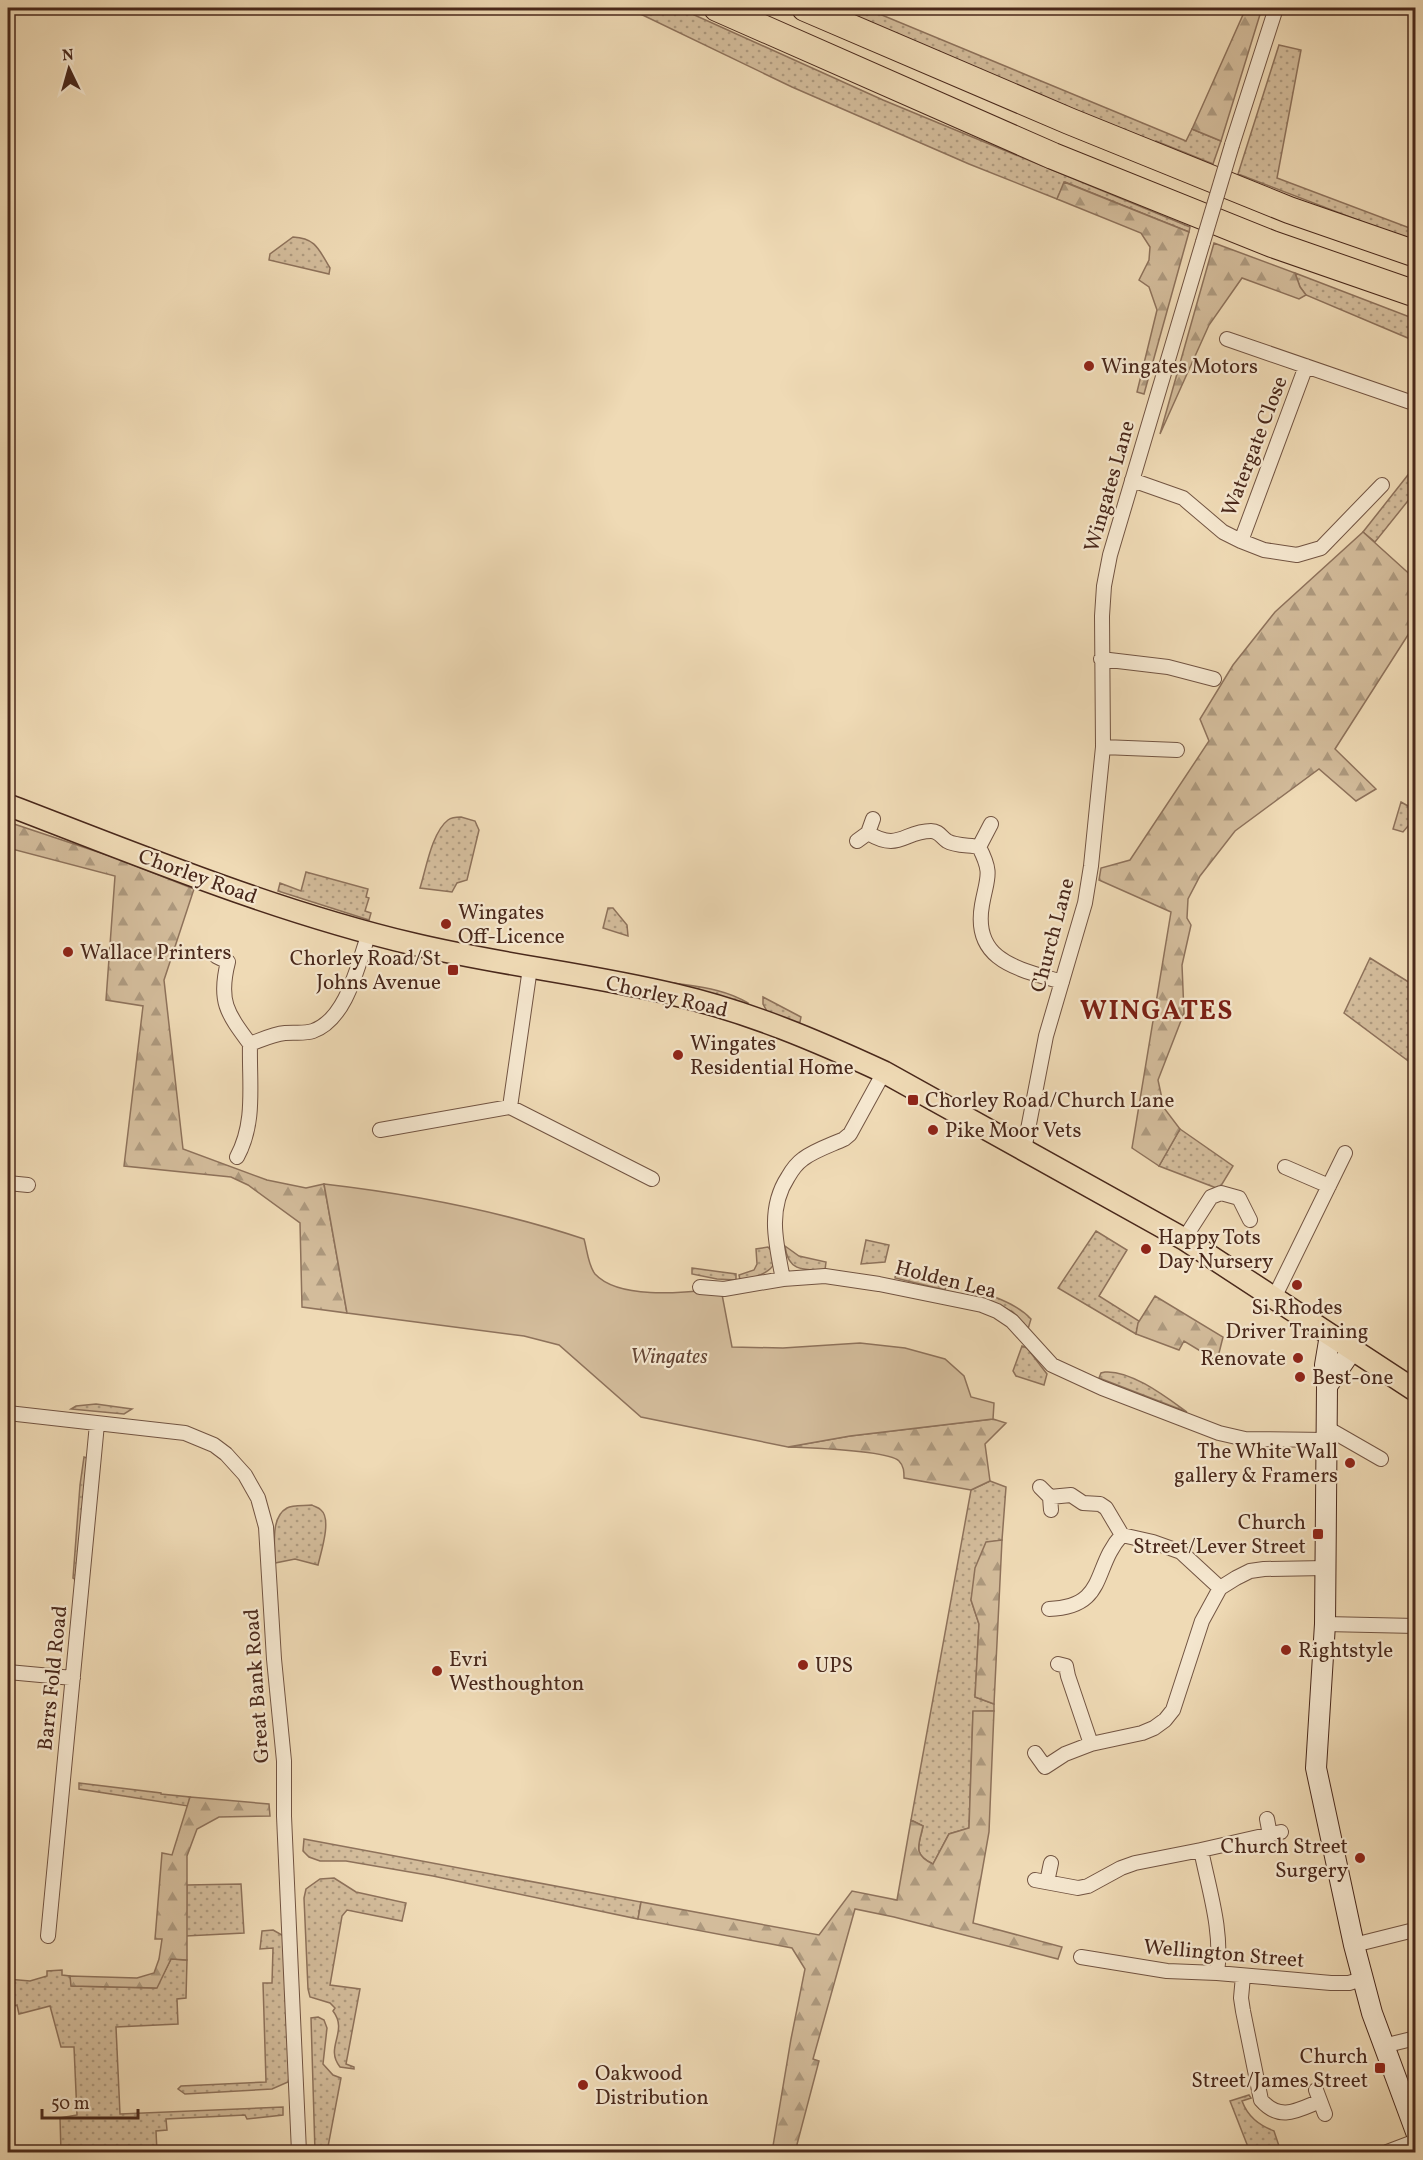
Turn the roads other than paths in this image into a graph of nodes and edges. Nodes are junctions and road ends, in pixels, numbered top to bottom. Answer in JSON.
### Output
{"nodes":[{"id":1,"x":717,"y":8,"type":"edge"},
{"id":2,"x":805,"y":8,"type":"edge"},
{"id":3,"x":1276,"y":8,"type":"edge"},
{"id":4,"x":1416,"y":254,"type":"edge"},
{"id":5,"x":1416,"y":294,"type":"edge"},
{"id":6,"x":1227,"y":339,"type":"dead end"},
{"id":7,"x":1306,"y":366,"type":"junction"},
{"id":8,"x":1416,"y":404,"type":"edge"},
{"id":9,"x":1132,"y":480,"type":"junction"},
{"id":10,"x":1382,"y":485,"type":"dead end"},
{"id":11,"x":1241,"y":541,"type":"junction"},
{"id":12,"x":1101,"y":659,"type":"junction"},
{"id":13,"x":1214,"y":679,"type":"dead end"},
{"id":14,"x":1104,"y":729,"type":"joint"},
{"id":15,"x":1103,"y":747,"type":"junction"},
{"id":16,"x":1177,"y":750,"type":"dead end"},
{"id":17,"x":8,"y":805,"type":"edge"},
{"id":18,"x":873,"y":819,"type":"dead end"},
{"id":19,"x":991,"y":824,"type":"dead end"},
{"id":20,"x":979,"y":847,"type":"junction"},
{"id":21,"x":369,"y":933,"type":"junction"},
{"id":22,"x":242,"y":968,"type":"dead end"},
{"id":23,"x":530,"y":968,"type":"junction"},
{"id":24,"x":1062,"y":982,"type":"junction"},
{"id":25,"x":250,"y":1044,"type":"junction"},
{"id":26,"x":884,"y":1072,"type":"junction"},
{"id":27,"x":510,"y":1107,"type":"junction"},
{"id":28,"x":380,"y":1130,"type":"dead end"},
{"id":29,"x":1024,"y":1150,"type":"junction"},
{"id":30,"x":1345,"y":1153,"type":"dead end"},
{"id":31,"x":237,"y":1157,"type":"dead end"},
{"id":32,"x":1285,"y":1167,"type":"dead end"},
{"id":33,"x":649,"y":1173,"type":"dead end"},
{"id":34,"x":8,"y":1183,"type":"edge"},
{"id":35,"x":28,"y":1185,"type":"dead end"},
{"id":36,"x":1329,"y":1186,"type":"junction"},
{"id":37,"x":1250,"y":1220,"type":"dead end"},
{"id":38,"x":1184,"y":1239,"type":"junction"},
{"id":39,"x":783,"y":1279,"type":"junction"},
{"id":40,"x":700,"y":1287,"type":"dead end"},
{"id":41,"x":1274,"y":1298,"type":"junction"},
{"id":42,"x":1341,"y":1342,"type":"junction"},
{"id":43,"x":1327,"y":1386,"type":"junction"},
{"id":44,"x":1414,"y":1386,"type":"edge"},
{"id":45,"x":8,"y":1413,"type":"edge"},
{"id":46,"x":97,"y":1424,"type":"junction"},
{"id":47,"x":1327,"y":1434,"type":"junction"},
{"id":48,"x":1381,"y":1459,"type":"dead end"},
{"id":49,"x":1047,"y":1498,"type":"dead end"},
{"id":50,"x":1122,"y":1535,"type":"junction"},
{"id":51,"x":1326,"y":1568,"type":"junction"},
{"id":52,"x":1220,"y":1588,"type":"junction"},
{"id":53,"x":1049,"y":1609,"type":"dead end"},
{"id":54,"x":1325,"y":1624,"type":"junction"},
{"id":55,"x":1416,"y":1626,"type":"edge"},
{"id":56,"x":1067,"y":1664,"type":"dead end"},
{"id":57,"x":8,"y":1672,"type":"edge"},
{"id":58,"x":73,"y":1678,"type":"junction"},
{"id":59,"x":1091,"y":1744,"type":"junction"},
{"id":60,"x":1035,"y":1753,"type":"dead end"},
{"id":61,"x":1267,"y":1819,"type":"dead end"},
{"id":62,"x":1201,"y":1850,"type":"junction"},
{"id":63,"x":1051,"y":1863,"type":"dead end"},
{"id":64,"x":1414,"y":1930,"type":"edge"},
{"id":65,"x":48,"y":1936,"type":"dead end"},
{"id":66,"x":1354,"y":1945,"type":"junction"},
{"id":67,"x":1081,"y":1957,"type":"dead end"},
{"id":68,"x":1217,"y":1972,"type":"junction"},
{"id":69,"x":1243,"y":1976,"type":"junction"},
{"id":70,"x":1362,"y":1979,"type":"junction"},
{"id":71,"x":1416,"y":2037,"type":"edge"},
{"id":72,"x":1383,"y":2046,"type":"junction"},
{"id":73,"x":1320,"y":2102,"type":"dead end"},
{"id":74,"x":1416,"y":2132,"type":"edge"},
{"id":75,"x":1416,"y":2141,"type":"edge"},
{"id":76,"x":299,"y":2152,"type":"edge"},
{"id":77,"x":1387,"y":2152,"type":"edge"}],
"edges":[{"from":1,"to":5,"type":"highway"},
{"from":2,"to":4,"type":"highway"},
{"from":3,"to":9,"type":"street","name":"Wingates Lane","bridge":true},
{"from":6,"to":7,"type":"street","name":"Watergate Close"},
{"from":7,"to":8,"type":"street","name":"Watergate Close"},
{"from":7,"to":11,"type":"street","name":"Watergate Close"},
{"from":9,"to":11,"type":"street"},
{"from":9,"to":12,"type":"street","name":"Wingates Lane"},
{"from":10,"to":11,"type":"street"},
{"from":12,"to":13,"type":"street"},
{"from":12,"to":14,"type":"street","name":"Wingates Lane"},
{"from":14,"to":15,"type":"street","name":"Church Lane"},
{"from":15,"to":16,"type":"street"},
{"from":15,"to":24,"type":"street","name":"Church Lane"},
{"from":17,"to":21,"type":"main road","name":"Chorley Road"},
{"from":18,"to":20,"type":"street"},
{"from":19,"to":20,"type":"street"},
{"from":20,"to":24,"type":"street"},
{"from":21,"to":23,"type":"main road","name":"Chorley Road"},
{"from":21,"to":25,"type":"street"},
{"from":22,"to":25,"type":"street"},
{"from":23,"to":26,"type":"main road","name":"Chorley Road"},
{"from":23,"to":27,"type":"street"},
{"from":24,"to":29,"type":"street","name":"Church Lane"},
{"from":25,"to":31,"type":"street"},
{"from":26,"to":29,"type":"main road","name":"Chorley Road"},
{"from":26,"to":39,"type":"street"},
{"from":27,"to":28,"type":"street"},
{"from":27,"to":33,"type":"street"},
{"from":29,"to":38,"type":"main road","name":"Chorley Road"},
{"from":30,"to":36,"type":"street"},
{"from":32,"to":36,"type":"street"},
{"from":34,"to":35,"type":"street"},
{"from":36,"to":41,"type":"street"},
{"from":37,"to":38,"type":"street"},
{"from":38,"to":41,"type":"main road","name":"Chorley Road"},
{"from":39,"to":40,"type":"street","name":"Holden Lea"},
{"from":39,"to":47,"type":"street","name":"Holden Lea"},
{"from":41,"to":42,"type":"main road","name":"Chorley Road"},
{"from":42,"to":43,"type":"main road"},
{"from":42,"to":43,"type":"main road"},
{"from":42,"to":44,"type":"main road","name":"Chorley Road"},
{"from":43,"to":47,"type":"main road"},
{"from":45,"to":46,"type":"street","name":"Great Bank Road"},
{"from":46,"to":58,"type":"street","name":"Barrs Fold Road"},
{"from":46,"to":76,"type":"street","name":"Great Bank Road"},
{"from":47,"to":48,"type":"street"},
{"from":47,"to":51,"type":"main road"},
{"from":49,"to":50,"type":"street"},
{"from":50,"to":52,"type":"street"},
{"from":50,"to":53,"type":"street"},
{"from":51,"to":52,"type":"street"},
{"from":51,"to":54,"type":"main road"},
{"from":52,"to":59,"type":"street"},
{"from":54,"to":55,"type":"street"},
{"from":54,"to":66,"type":"main road"},
{"from":56,"to":59,"type":"street"},
{"from":57,"to":58,"type":"street"},
{"from":58,"to":65,"type":"street","name":"Barrs Fold Road"},
{"from":59,"to":60,"type":"street"},
{"from":61,"to":62,"type":"street"},
{"from":62,"to":63,"type":"street"},
{"from":62,"to":68,"type":"street"},
{"from":64,"to":66,"type":"street"},
{"from":66,"to":70,"type":"main road"},
{"from":67,"to":68,"type":"street","name":"Wellington Street"},
{"from":68,"to":69,"type":"street","name":"Wellington Street"},
{"from":69,"to":70,"type":"street","name":"Wellington Street"},
{"from":69,"to":73,"type":"street"},
{"from":70,"to":72,"type":"main road"},
{"from":71,"to":72,"type":"street"},
{"from":72,"to":74,"type":"main road"},
{"from":75,"to":77,"type":"street"}]}
